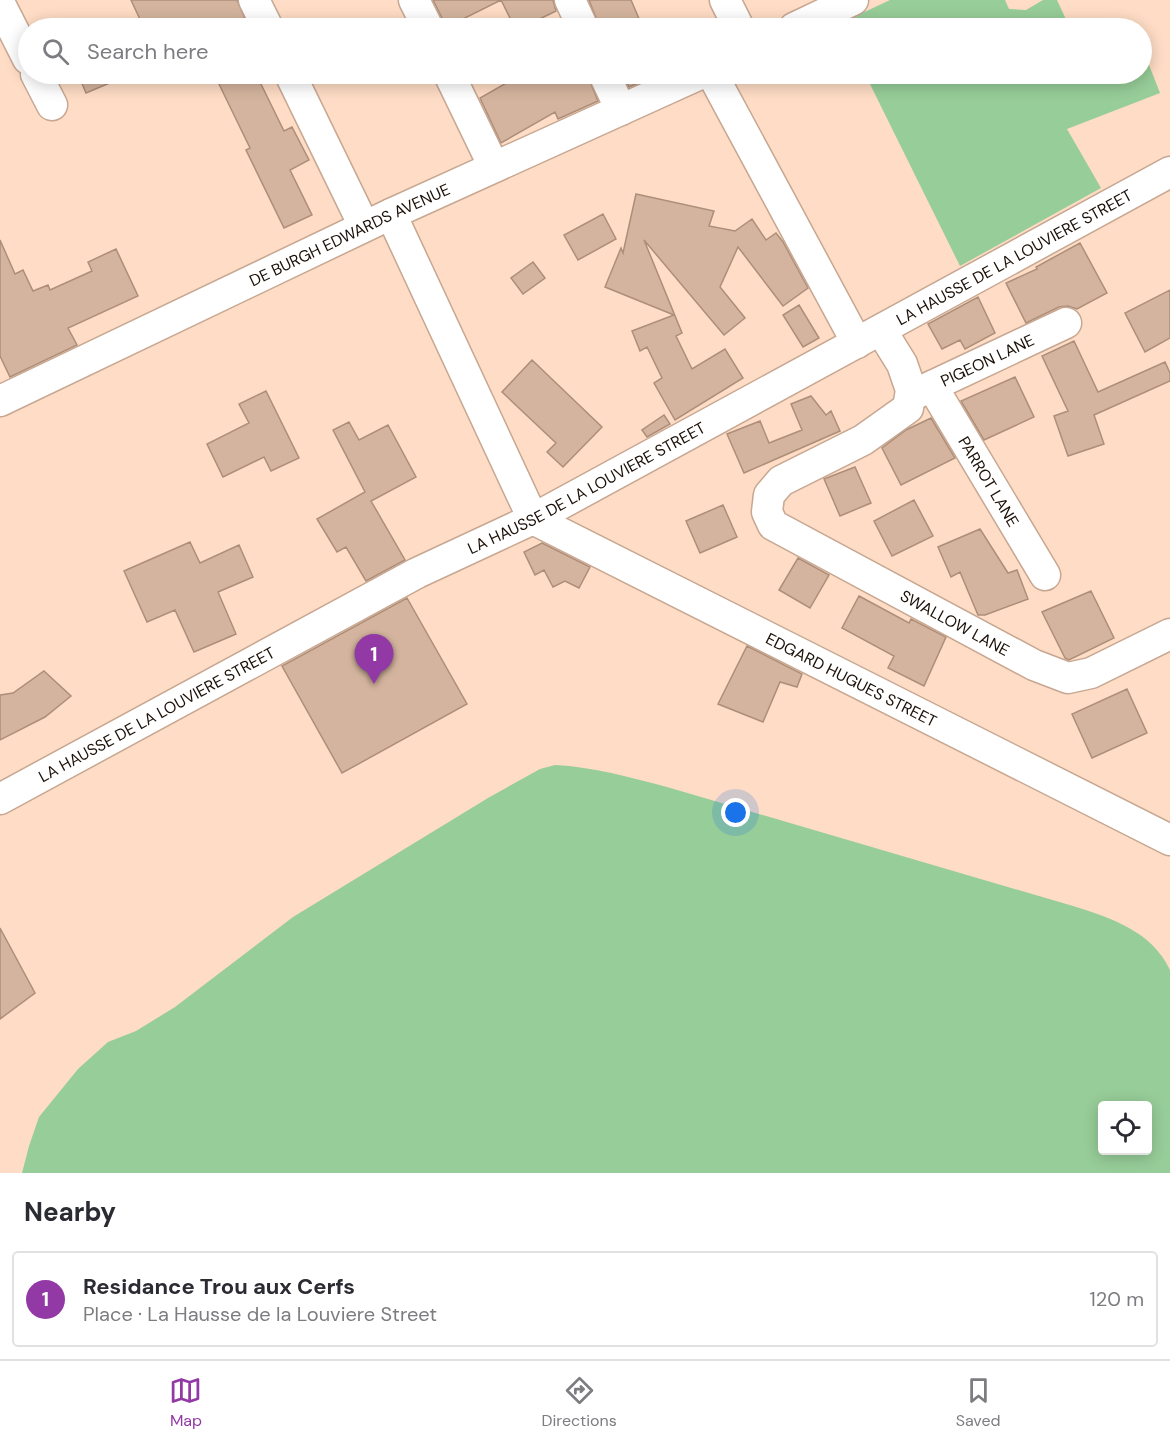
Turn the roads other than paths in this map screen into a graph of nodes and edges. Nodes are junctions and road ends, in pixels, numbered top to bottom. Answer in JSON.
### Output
{"nodes":[{"id":1,"x":254,"y":0,"type":"edge"},
{"id":2,"x":414,"y":0,"type":"edge"},
{"id":3,"x":570,"y":0,"type":"edge"},
{"id":4,"x":725,"y":0,"type":"edge"},
{"id":5,"x":853,"y":0,"type":"edge"},
{"id":6,"x":263,"y":18,"type":"edge"},
{"id":7,"x":423,"y":18,"type":"edge"},
{"id":8,"x":578,"y":18,"type":"edge"},
{"id":9,"x":734,"y":18,"type":"edge"},
{"id":10,"x":815,"y":18,"type":"edge"},
{"id":11,"x":3,"y":20,"type":"edge"},
{"id":12,"x":18,"y":43,"type":"edge"},
{"id":13,"x":41,"y":84,"type":"edge"},
{"id":14,"x":295,"y":84,"type":"edge"},
{"id":15,"x":454,"y":84,"type":"edge"},
{"id":16,"x":609,"y":84,"type":"edge"},
{"id":17,"x":678,"y":84,"type":"edge"},
{"id":18,"x":718,"y":84,"type":"edge"},
{"id":19,"x":52,"y":105,"type":"dead end"},
{"id":20,"x":621,"y":110,"type":"junction"},
{"id":21,"x":494,"y":167,"type":"junction"},
{"id":22,"x":1170,"y":172,"type":"edge"},
{"id":23,"x":391,"y":214,"type":"junction"},
{"id":24,"x":364,"y":226,"type":"junction"},
{"id":25,"x":1066,"y":323,"type":"dead end"},
{"id":26,"x":869,"y":336,"type":"junction"},
{"id":27,"x":917,"y":397,"type":"junction"},
{"id":28,"x":0,"y":401,"type":"edge"},
{"id":29,"x":769,"y":495,"type":"joint"},
{"id":30,"x":533,"y":519,"type":"junction"},
{"id":31,"x":1045,"y":575,"type":"dead end"},
{"id":32,"x":1170,"y":634,"type":"edge"},
{"id":33,"x":0,"y":799,"type":"edge"},
{"id":34,"x":1170,"y":840,"type":"edge"}],
"edges":[{"from":1,"to":6,"type":"street"},
{"from":2,"to":7,"type":"street"},
{"from":3,"to":8,"type":"street"},
{"from":4,"to":9,"type":"street"},
{"from":5,"to":10,"type":"street"},
{"from":11,"to":12,"type":"street"},
{"from":13,"to":19,"type":"street"},
{"from":14,"to":24,"type":"street"},
{"from":15,"to":21,"type":"street"},
{"from":16,"to":20,"type":"street"},
{"from":17,"to":20,"type":"street","name":"DE BURGH EDWARDS AVENUE"},
{"from":18,"to":26,"type":"street","name":"PARROT LANE"},
{"from":20,"to":21,"type":"street","name":"DE BURGH EDWARDS AVENUE"},
{"from":21,"to":23,"type":"street","name":"DE BURGH EDWARDS AVENUE"},
{"from":22,"to":26,"type":"street","name":"LA HAUSSE DE LA LOUVIERE STREET"},
{"from":23,"to":24,"type":"street","name":"DE BURGH EDWARDS AVENUE"},
{"from":23,"to":30,"type":"street"},
{"from":24,"to":28,"type":"street","name":"DE BURGH EDWARDS AVENUE"},
{"from":25,"to":27,"type":"street","name":"PIGEON LANE"},
{"from":26,"to":27,"type":"street","name":"PARROT LANE"},
{"from":26,"to":30,"type":"street","name":"LA HAUSSE DE LA LOUVIERE STREET"},
{"from":27,"to":29,"type":"street","name":"PIGEON LANE"},
{"from":27,"to":31,"type":"street","name":"PARROT LANE"},
{"from":29,"to":32,"type":"street","name":"SWALLOW LANE"},
{"from":30,"to":33,"type":"street","name":"LA HAUSSE DE LA LOUVIERE STREET"},
{"from":30,"to":34,"type":"street","name":"EDGARD HUGUES STREET"}]}
